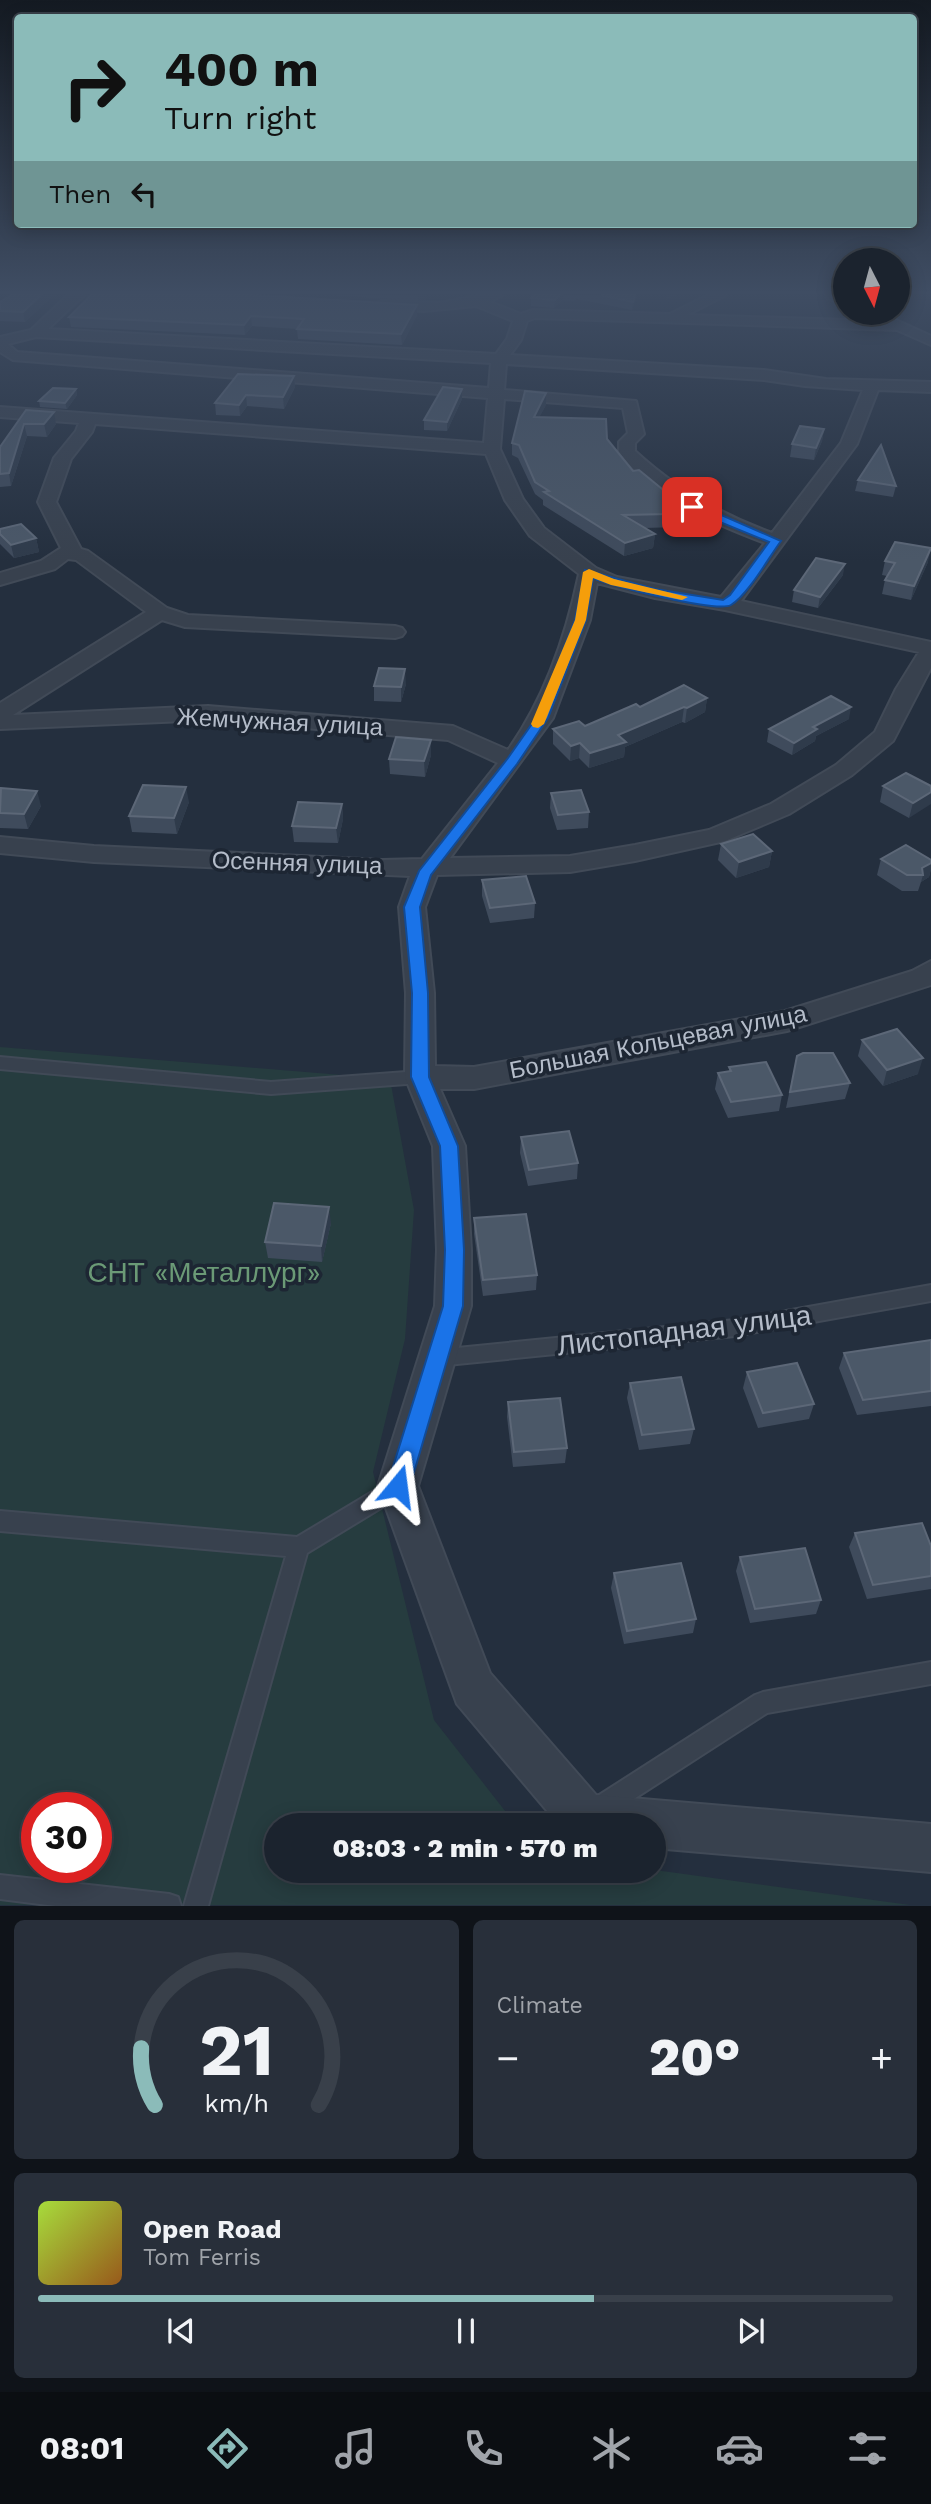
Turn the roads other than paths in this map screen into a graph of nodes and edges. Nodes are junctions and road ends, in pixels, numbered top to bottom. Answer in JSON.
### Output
{"nodes":[{"id":1,"x":390,"y":384,"type":"edge"},
{"id":2,"x":498,"y":384,"type":"edge"},
{"id":3,"x":840,"y":384,"type":"edge"},
{"id":4,"x":872,"y":386,"type":"junction"},
{"id":5,"x":931,"y":387,"type":"edge"},
{"id":6,"x":498,"y":392,"type":"junction"},
{"id":7,"x":0,"y":412,"type":"edge"},
{"id":8,"x":88,"y":419,"type":"junction"},
{"id":9,"x":492,"y":449,"type":"junction"},
{"id":10,"x":776,"y":541,"type":"junction"},
{"id":11,"x":74,"y":554,"type":"junction"},
{"id":12,"x":589,"y":572,"type":"junction"},
{"id":13,"x":0,"y":579,"type":"edge"},
{"id":14,"x":725,"y":604,"type":"junction"},
{"id":15,"x":160,"y":612,"type":"junction"},
{"id":16,"x":395,"y":632,"type":"dead end"},
{"id":17,"x":931,"y":649,"type":"edge"},
{"id":18,"x":0,"y":713,"type":"edge"},
{"id":19,"x":0,"y":722,"type":"edge"},
{"id":20,"x":512,"y":761,"type":"junction"},
{"id":21,"x":0,"y":845,"type":"edge"},
{"id":22,"x":430,"y":866,"type":"junction"},
{"id":23,"x":931,"y":971,"type":"edge"},
{"id":24,"x":0,"y":1063,"type":"edge"},
{"id":25,"x":420,"y":1077,"type":"junction"},
{"id":26,"x":931,"y":1293,"type":"edge"},
{"id":27,"x":435,"y":1358,"type":"junction"},
{"id":28,"x":398,"y":1486,"type":"junction"},
{"id":29,"x":0,"y":1521,"type":"edge"},
{"id":30,"x":299,"y":1547,"type":"junction"},
{"id":31,"x":931,"y":1673,"type":"edge"},
{"id":32,"x":580,"y":1813,"type":"edge"},
{"id":33,"x":592,"y":1813,"type":"edge"},
{"id":34,"x":666,"y":1825,"type":"edge"},
{"id":35,"x":931,"y":1848,"type":"edge"},
{"id":36,"x":0,"y":1887,"type":"edge"},
{"id":37,"x":169,"y":1906,"type":"edge"},
{"id":38,"x":196,"y":1906,"type":"edge"}],
"edges":[{"from":1,"to":6,"type":"street"},
{"from":2,"to":6,"type":"street"},
{"from":3,"to":4,"type":"street"},
{"from":4,"to":5,"type":"street"},
{"from":4,"to":10,"type":"street"},
{"from":6,"to":9,"type":"street"},
{"from":6,"to":10,"type":"street"},
{"from":7,"to":8,"type":"street"},
{"from":8,"to":9,"type":"street"},
{"from":8,"to":11,"type":"street"},
{"from":9,"to":12,"type":"street"},
{"from":10,"to":14,"type":"street"},
{"from":11,"to":13,"type":"street"},
{"from":11,"to":15,"type":"street"},
{"from":12,"to":14,"type":"street"},
{"from":12,"to":20,"type":"street"},
{"from":14,"to":17,"type":"street"},
{"from":15,"to":16,"type":"street"},
{"from":15,"to":18,"type":"street"},
{"from":17,"to":22,"type":"street","name":"Осенняя улица"},
{"from":19,"to":20,"type":"street","name":"Жемчужная улица"},
{"from":20,"to":22,"type":"street"},
{"from":21,"to":22,"type":"street","name":"Осенняя улица"},
{"from":22,"to":25,"type":"street"},
{"from":23,"to":25,"type":"street","name":"Большая Кольцевая улица"},
{"from":24,"to":25,"type":"lane"},
{"from":25,"to":27,"type":"street"},
{"from":26,"to":27,"type":"lane","name":"Листопадная улица"},
{"from":27,"to":28,"type":"street"},
{"from":28,"to":30,"type":"lane"},
{"from":28,"to":32,"type":"street"},
{"from":29,"to":30,"type":"lane"},
{"from":30,"to":38,"type":"lane"},
{"from":31,"to":33,"type":"lane"},
{"from":34,"to":35,"type":"street"},
{"from":36,"to":37,"type":"lane"}]}
